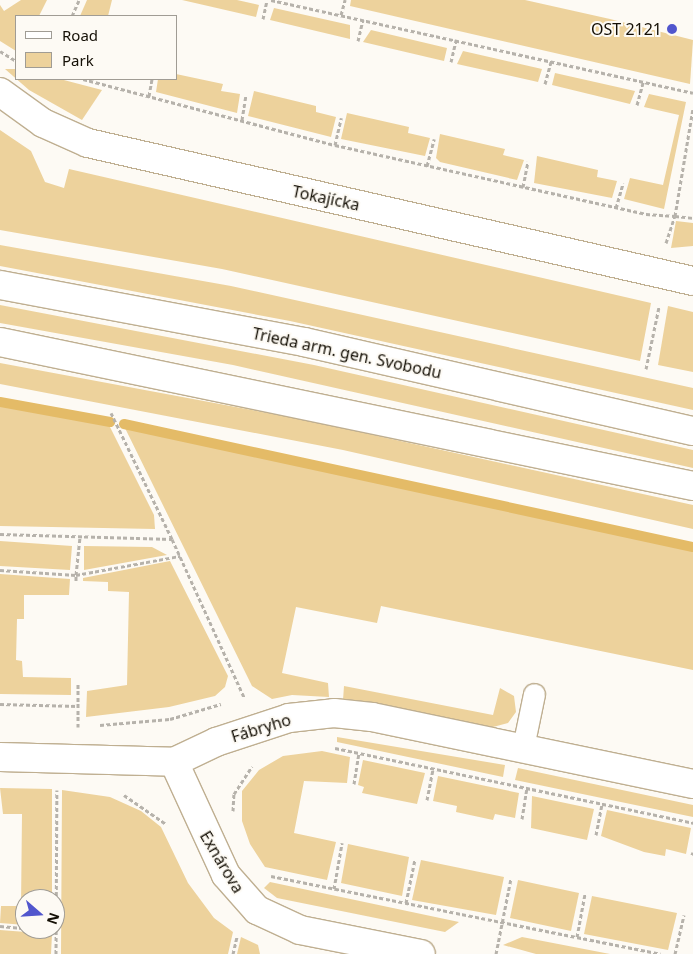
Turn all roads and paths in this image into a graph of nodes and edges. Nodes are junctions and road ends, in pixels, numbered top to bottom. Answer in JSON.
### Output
{"nodes":[{"id":1,"x":79,"y":0,"type":"edge"},
{"id":2,"x":269,"y":0,"type":"edge"},
{"id":3,"x":345,"y":0,"type":"edge"},
{"id":4,"x":72,"y":15,"type":"edge"},
{"id":5,"x":341,"y":16,"type":"junction"},
{"id":6,"x":263,"y":19,"type":"dead end"},
{"id":7,"x":363,"y":20,"type":"junction"},
{"id":8,"x":358,"y":40,"type":"dead end"},
{"id":9,"x":456,"y":40,"type":"junction"},
{"id":10,"x":0,"y":51,"type":"edge"},
{"id":11,"x":15,"y":59,"type":"edge"},
{"id":12,"x":450,"y":62,"type":"dead end"},
{"id":13,"x":551,"y":62,"type":"junction"},
{"id":14,"x":86,"y":80,"type":"edge"},
{"id":15,"x":152,"y":80,"type":"edge"},
{"id":16,"x":643,"y":82,"type":"junction"},
{"id":17,"x":545,"y":84,"type":"dead end"},
{"id":18,"x":0,"y":92,"type":"edge"},
{"id":19,"x":693,"y":93,"type":"edge"},
{"id":20,"x":149,"y":96,"type":"junction"},
{"id":21,"x":246,"y":96,"type":"dead end"},
{"id":22,"x":637,"y":105,"type":"dead end"},
{"id":23,"x":693,"y":109,"type":"edge"},
{"id":24,"x":341,"y":118,"type":"dead end"},
{"id":25,"x":242,"y":120,"type":"junction"},
{"id":26,"x":434,"y":140,"type":"dead end"},
{"id":27,"x":335,"y":144,"type":"junction"},
{"id":28,"x":528,"y":161,"type":"dead end"},
{"id":29,"x":427,"y":166,"type":"junction"},
{"id":30,"x":623,"y":183,"type":"dead end"},
{"id":31,"x":523,"y":187,"type":"junction"},
{"id":32,"x":616,"y":208,"type":"junction"},
{"id":33,"x":693,"y":266,"type":"edge"},
{"id":34,"x":665,"y":272,"type":"junction"},
{"id":35,"x":693,"y":281,"type":"edge"},
{"id":36,"x":0,"y":285,"type":"edge"},
{"id":37,"x":661,"y":300,"type":"dead end"},
{"id":38,"x":0,"y":342,"type":"edge"},
{"id":39,"x":646,"y":369,"type":"dead end"},
{"id":40,"x":112,"y":413,"type":"dead end"},
{"id":41,"x":693,"y":431,"type":"edge"},
{"id":42,"x":693,"y":486,"type":"edge"},
{"id":43,"x":0,"y":534,"type":"edge"},
{"id":44,"x":80,"y":536,"type":"junction"},
{"id":45,"x":172,"y":539,"type":"junction"},
{"id":46,"x":180,"y":556,"type":"junction"},
{"id":47,"x":0,"y":570,"type":"edge"},
{"id":48,"x":76,"y":575,"type":"junction"},
{"id":49,"x":76,"y":581,"type":"dead end"},
{"id":50,"x":534,"y":694,"type":"dead end"},
{"id":51,"x":238,"y":698,"type":"dead end"},
{"id":52,"x":230,"y":701,"type":"dead end"},
{"id":53,"x":0,"y":704,"type":"edge"},
{"id":54,"x":78,"y":706,"type":"dead end"},
{"id":55,"x":96,"y":725,"type":"dead end"},
{"id":56,"x":87,"y":726,"type":"dead end"},
{"id":57,"x":78,"y":727,"type":"dead end"},
{"id":58,"x":332,"y":747,"type":"dead end"},
{"id":59,"x":523,"y":747,"type":"junction"},
{"id":60,"x":359,"y":753,"type":"junction"},
{"id":61,"x":0,"y":757,"type":"edge"},
{"id":62,"x":174,"y":762,"type":"junction"},
{"id":63,"x":256,"y":762,"type":"dead end"},
{"id":64,"x":433,"y":768,"type":"junction"},
{"id":65,"x":66,"y":784,"type":"dead end"},
{"id":66,"x":354,"y":784,"type":"dead end"},
{"id":67,"x":693,"y":784,"type":"edge"},
{"id":68,"x":527,"y":788,"type":"junction"},
{"id":69,"x":114,"y":791,"type":"dead end"},
{"id":70,"x":427,"y":800,"type":"dead end"},
{"id":71,"x":602,"y":804,"type":"junction"},
{"id":72,"x":233,"y":817,"type":"dead end"},
{"id":73,"x":522,"y":819,"type":"dead end"},
{"id":74,"x":693,"y":823,"type":"edge"},
{"id":75,"x":172,"y":833,"type":"dead end"},
{"id":76,"x":596,"y":835,"type":"dead end"},
{"id":77,"x":342,"y":843,"type":"dead end"},
{"id":78,"x":415,"y":859,"type":"dead end"},
{"id":79,"x":261,"y":874,"type":"dead end"},
{"id":80,"x":512,"y":878,"type":"dead end"},
{"id":81,"x":56,"y":889,"type":"edge"},
{"id":82,"x":334,"y":889,"type":"junction"},
{"id":83,"x":585,"y":894,"type":"dead end"},
{"id":84,"x":406,"y":903,"type":"junction"},
{"id":85,"x":684,"y":915,"type":"dead end"},
{"id":86,"x":502,"y":923,"type":"junction"},
{"id":87,"x":0,"y":926,"type":"edge"},
{"id":88,"x":15,"y":927,"type":"edge"},
{"id":89,"x":239,"y":929,"type":"dead end"},
{"id":90,"x":577,"y":938,"type":"junction"},
{"id":91,"x":56,"y":939,"type":"edge"},
{"id":92,"x":56,"y":954,"type":"edge"},
{"id":93,"x":233,"y":954,"type":"edge"},
{"id":94,"x":421,"y":954,"type":"edge"},
{"id":95,"x":496,"y":954,"type":"edge"},
{"id":96,"x":660,"y":954,"type":"edge"},
{"id":97,"x":675,"y":954,"type":"edge"}],
"edges":[{"from":1,"to":4,"type":"path"},
{"from":2,"to":5,"type":"path"},
{"from":2,"to":6,"type":"path"},
{"from":3,"to":5,"type":"path"},
{"from":5,"to":7,"type":"path"},
{"from":7,"to":8,"type":"path"},
{"from":7,"to":9,"type":"path"},
{"from":9,"to":12,"type":"path"},
{"from":9,"to":13,"type":"path"},
{"from":10,"to":11,"type":"path"},
{"from":13,"to":16,"type":"path"},
{"from":13,"to":17,"type":"path"},
{"from":14,"to":20,"type":"path"},
{"from":15,"to":20,"type":"path"},
{"from":16,"to":19,"type":"path"},
{"from":16,"to":22,"type":"path"},
{"from":18,"to":34,"type":"street","name":"Tokajícka"},
{"from":20,"to":25,"type":"path"},
{"from":21,"to":25,"type":"path"},
{"from":23,"to":32,"type":"path"},
{"from":24,"to":27,"type":"path"},
{"from":25,"to":27,"type":"path"},
{"from":26,"to":29,"type":"path"},
{"from":27,"to":29,"type":"path"},
{"from":28,"to":31,"type":"path"},
{"from":29,"to":31,"type":"path"},
{"from":30,"to":32,"type":"path"},
{"from":31,"to":32,"type":"path"},
{"from":33,"to":34,"type":"street","name":"Tokajícka"},
{"from":34,"to":35,"type":"street","name":"Tokajícka"},
{"from":36,"to":41,"type":"street","name":"Trieda arm. gen. Svobodu"},
{"from":37,"to":39,"type":"path"},
{"from":38,"to":42,"type":"street"},
{"from":40,"to":45,"type":"path"},
{"from":43,"to":44,"type":"path"},
{"from":44,"to":45,"type":"path"},
{"from":44,"to":48,"type":"path"},
{"from":45,"to":46,"type":"path"},
{"from":46,"to":48,"type":"path"},
{"from":46,"to":51,"type":"path"},
{"from":47,"to":48,"type":"path"},
{"from":48,"to":49,"type":"path"},
{"from":50,"to":59,"type":"lane"},
{"from":52,"to":55,"type":"path"},
{"from":53,"to":54,"type":"path"},
{"from":56,"to":57,"type":"path"},
{"from":58,"to":60,"type":"path"},
{"from":59,"to":62,"type":"street","name":"Fábryho"},
{"from":59,"to":67,"type":"street","name":"Fábryho"},
{"from":60,"to":64,"type":"path"},
{"from":60,"to":66,"type":"path"},
{"from":61,"to":62,"type":"street","name":"Fábryho"},
{"from":62,"to":94,"type":"street","name":"Exnárova"},
{"from":63,"to":72,"type":"path"},
{"from":64,"to":68,"type":"path"},
{"from":64,"to":70,"type":"path"},
{"from":65,"to":81,"type":"path"},
{"from":68,"to":71,"type":"path"},
{"from":68,"to":73,"type":"path"},
{"from":69,"to":75,"type":"path"},
{"from":71,"to":74,"type":"path"},
{"from":71,"to":76,"type":"path"},
{"from":77,"to":82,"type":"path"},
{"from":78,"to":84,"type":"path"},
{"from":79,"to":82,"type":"path"},
{"from":80,"to":86,"type":"path"},
{"from":82,"to":84,"type":"path"},
{"from":83,"to":90,"type":"path"},
{"from":84,"to":86,"type":"path"},
{"from":85,"to":97,"type":"path"},
{"from":86,"to":90,"type":"path"},
{"from":86,"to":95,"type":"path"},
{"from":87,"to":88,"type":"path"},
{"from":89,"to":93,"type":"path"},
{"from":90,"to":96,"type":"path"},
{"from":91,"to":92,"type":"path"}]}
